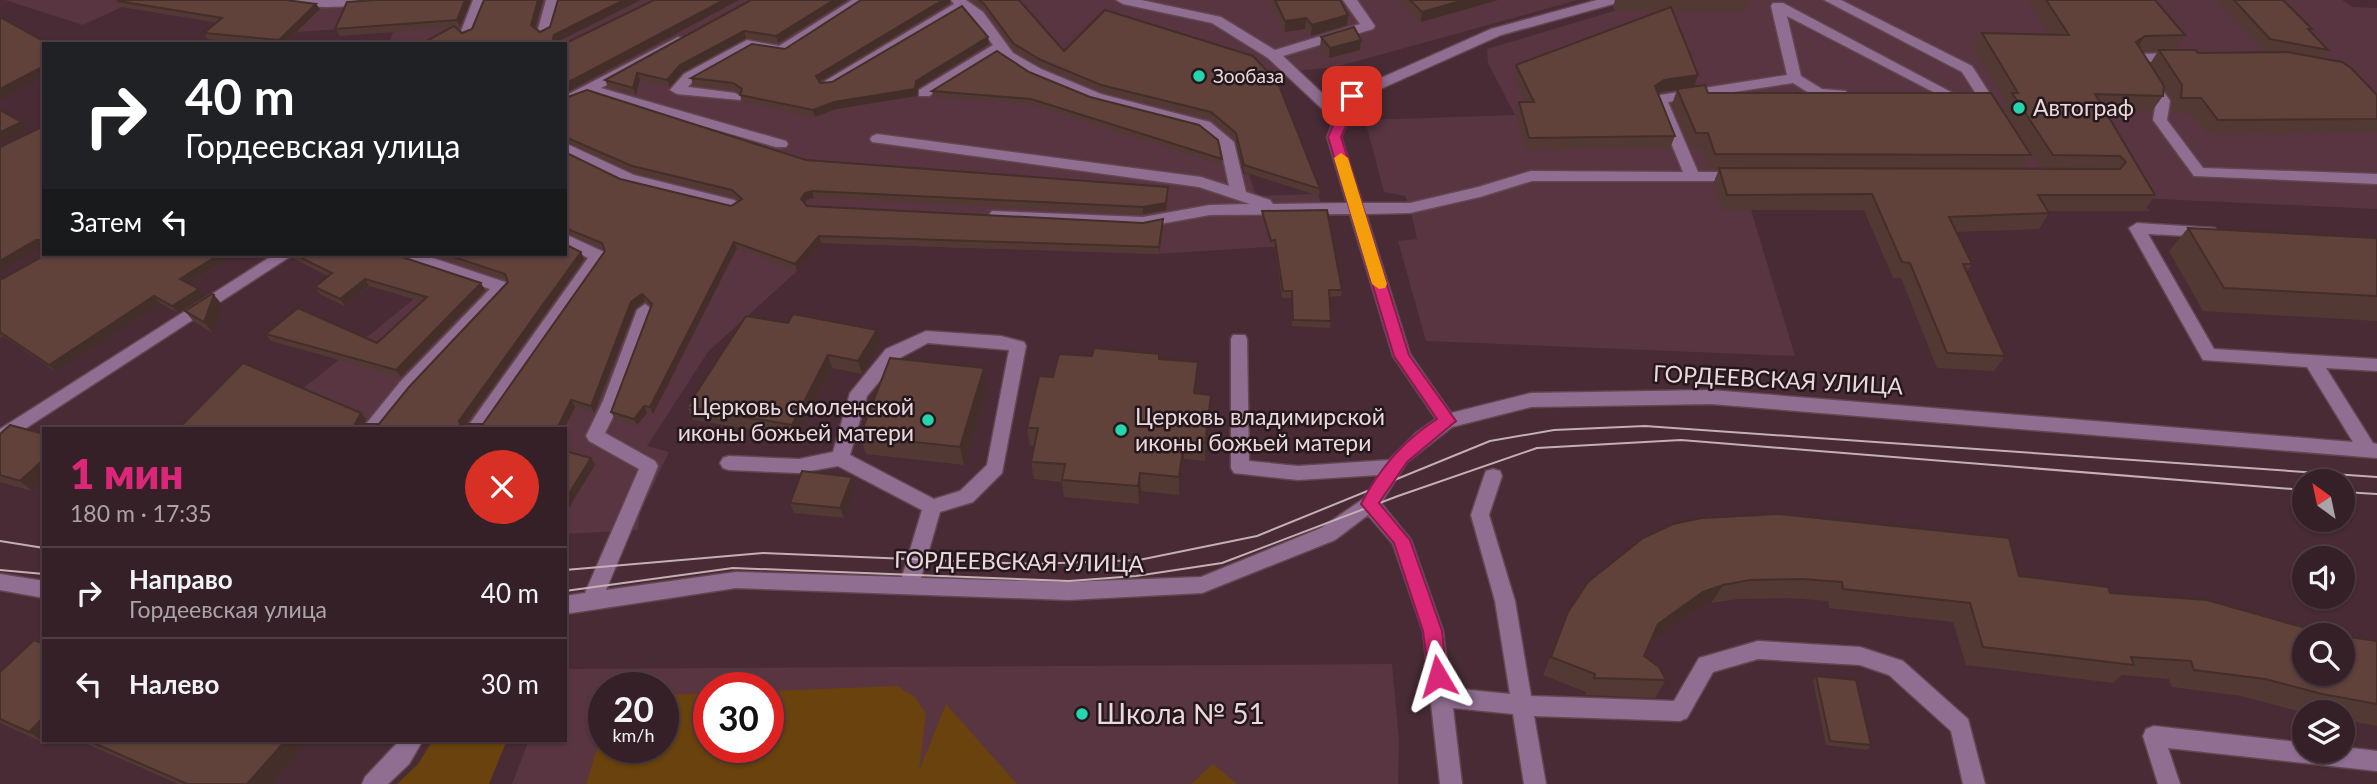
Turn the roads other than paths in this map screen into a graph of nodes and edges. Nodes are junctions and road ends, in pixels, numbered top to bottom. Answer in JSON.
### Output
{"nodes":[{"id":1,"x":291,"y":0,"type":"edge"},
{"id":2,"x":383,"y":0,"type":"edge"},
{"id":3,"x":480,"y":0,"type":"edge"},
{"id":4,"x":553,"y":0,"type":"edge"},
{"id":5,"x":861,"y":0,"type":"edge"},
{"id":6,"x":1122,"y":0,"type":"edge"},
{"id":7,"x":1350,"y":0,"type":"edge"},
{"id":8,"x":1612,"y":0,"type":"edge"},
{"id":9,"x":1831,"y":0,"type":"edge"},
{"id":10,"x":961,"y":2,"type":"edge"},
{"id":11,"x":1773,"y":3,"type":"edge"},
{"id":12,"x":544,"y":33,"type":"edge"},
{"id":13,"x":467,"y":34,"type":"edge"},
{"id":14,"x":685,"y":37,"type":"edge"},
{"id":15,"x":1002,"y":46,"type":"junction"},
{"id":16,"x":1273,"y":55,"type":"junction"},
{"id":17,"x":2190,"y":57,"type":"edge"},
{"id":18,"x":1795,"y":78,"type":"junction"},
{"id":19,"x":827,"y":84,"type":"edge"},
{"id":20,"x":587,"y":89,"type":"junction"},
{"id":21,"x":924,"y":93,"type":"dead end"},
{"id":22,"x":1860,"y":95,"type":"edge"},
{"id":23,"x":735,"y":97,"type":"edge"},
{"id":24,"x":1915,"y":97,"type":"edge"},
{"id":25,"x":567,"y":101,"type":"edge"},
{"id":26,"x":1342,"y":120,"type":"junction"},
{"id":27,"x":2002,"y":124,"type":"edge"},
{"id":28,"x":877,"y":139,"type":"dead end"},
{"id":29,"x":781,"y":144,"type":"dead end"},
{"id":30,"x":567,"y":149,"type":"edge"},
{"id":31,"x":1693,"y":177,"type":"junction"},
{"id":32,"x":1759,"y":177,"type":"edge"},
{"id":33,"x":2377,"y":179,"type":"edge"},
{"id":34,"x":1239,"y":195,"type":"junction"},
{"id":35,"x":734,"y":205,"type":"edge"},
{"id":36,"x":1356,"y":207,"type":"junction"},
{"id":37,"x":1279,"y":208,"type":"junction"},
{"id":38,"x":979,"y":214,"type":"edge"},
{"id":39,"x":2230,"y":233,"type":"edge"},
{"id":40,"x":567,"y":240,"type":"edge"},
{"id":41,"x":283,"y":256,"type":"edge"},
{"id":42,"x":410,"y":256,"type":"edge"},
{"id":43,"x":645,"y":310,"type":"edge"},
{"id":44,"x":1239,"y":339,"type":"dead end"},
{"id":45,"x":2312,"y":361,"type":"junction"},
{"id":46,"x":2377,"y":365,"type":"edge"},
{"id":47,"x":1447,"y":421,"type":"junction"},
{"id":48,"x":373,"y":427,"type":"edge"},
{"id":49,"x":476,"y":427,"type":"edge"},
{"id":50,"x":0,"y":438,"type":"edge"},
{"id":51,"x":2373,"y":451,"type":"edge"},
{"id":52,"x":840,"y":458,"type":"junction"},
{"id":53,"x":729,"y":463,"type":"dead end"},
{"id":54,"x":1394,"y":467,"type":"junction"},
{"id":55,"x":1493,"y":476,"type":"dead end"},
{"id":56,"x":1370,"y":504,"type":"junction"},
{"id":57,"x":932,"y":507,"type":"junction"},
{"id":58,"x":0,"y":582,"type":"edge"},
{"id":59,"x":909,"y":586,"type":"junction"},
{"id":60,"x":42,"y":590,"type":"edge"},
{"id":61,"x":591,"y":601,"type":"junction"},
{"id":62,"x":567,"y":605,"type":"edge"},
{"id":63,"x":1440,"y":697,"type":"junction"},
{"id":64,"x":1520,"y":705,"type":"junction"},
{"id":65,"x":411,"y":742,"type":"edge"},
{"id":66,"x":2377,"y":761,"type":"edge"},
{"id":67,"x":373,"y":784,"type":"edge"},
{"id":68,"x":1451,"y":784,"type":"edge"},
{"id":69,"x":1535,"y":784,"type":"edge"},
{"id":70,"x":1974,"y":784,"type":"edge"},
{"id":71,"x":2169,"y":784,"type":"edge"}],
"edges":[{"from":1,"to":2,"type":"street"},
{"from":3,"to":13,"type":"street"},
{"from":4,"to":12,"type":"street"},
{"from":5,"to":23,"type":"street"},
{"from":6,"to":16,"type":"street"},
{"from":7,"to":16,"type":"street"},
{"from":8,"to":26,"type":"street"},
{"from":9,"to":27,"type":"street"},
{"from":10,"to":15,"type":"street"},
{"from":10,"to":19,"type":"street"},
{"from":11,"to":18,"type":"street"},
{"from":11,"to":24,"type":"street"},
{"from":14,"to":20,"type":"street"},
{"from":15,"to":21,"type":"street"},
{"from":15,"to":34,"type":"street"},
{"from":16,"to":26,"type":"street"},
{"from":17,"to":33,"type":"street"},
{"from":18,"to":22,"type":"street"},
{"from":18,"to":31,"type":"street"},
{"from":20,"to":25,"type":"street"},
{"from":20,"to":29,"type":"street"},
{"from":26,"to":36,"type":"street"},
{"from":28,"to":34,"type":"street"},
{"from":30,"to":35,"type":"street"},
{"from":31,"to":32,"type":"street"},
{"from":31,"to":36,"type":"street"},
{"from":34,"to":37,"type":"street"},
{"from":36,"to":37,"type":"street"},
{"from":36,"to":47,"type":"street"},
{"from":37,"to":38,"type":"street"},
{"from":39,"to":45,"type":"street"},
{"from":40,"to":49,"type":"street"},
{"from":41,"to":50,"type":"street"},
{"from":42,"to":48,"type":"street"},
{"from":43,"to":61,"type":"street"},
{"from":44,"to":54,"type":"street"},
{"from":45,"to":46,"type":"street"},
{"from":45,"to":51,"type":"street"},
{"from":47,"to":51,"type":"street","name":"ГОРДЕЕВСКАЯ УЛИЦА"},
{"from":47,"to":54,"type":"street","name":"ГОРДЕЕВСКАЯ УЛИЦА"},
{"from":52,"to":53,"type":"street"},
{"from":52,"to":57,"type":"street"},
{"from":52,"to":57,"type":"street"},
{"from":54,"to":56,"type":"street","name":"ГОРДЕЕВСКАЯ УЛИЦА"},
{"from":55,"to":64,"type":"street"},
{"from":56,"to":59,"type":"street","name":"ГОРДЕЕВСКАЯ УЛИЦА"},
{"from":56,"to":63,"type":"street"},
{"from":57,"to":59,"type":"street"},
{"from":58,"to":60,"type":"street"},
{"from":59,"to":61,"type":"street","name":"ГОРДЕЕВСКАЯ УЛИЦА"},
{"from":61,"to":62,"type":"street","name":"ГОРДЕЕВСКАЯ УЛИЦА"},
{"from":63,"to":64,"type":"street"},
{"from":63,"to":68,"type":"street"},
{"from":64,"to":69,"type":"street"},
{"from":64,"to":70,"type":"street"},
{"from":65,"to":67,"type":"street"},
{"from":66,"to":71,"type":"street"}]}
